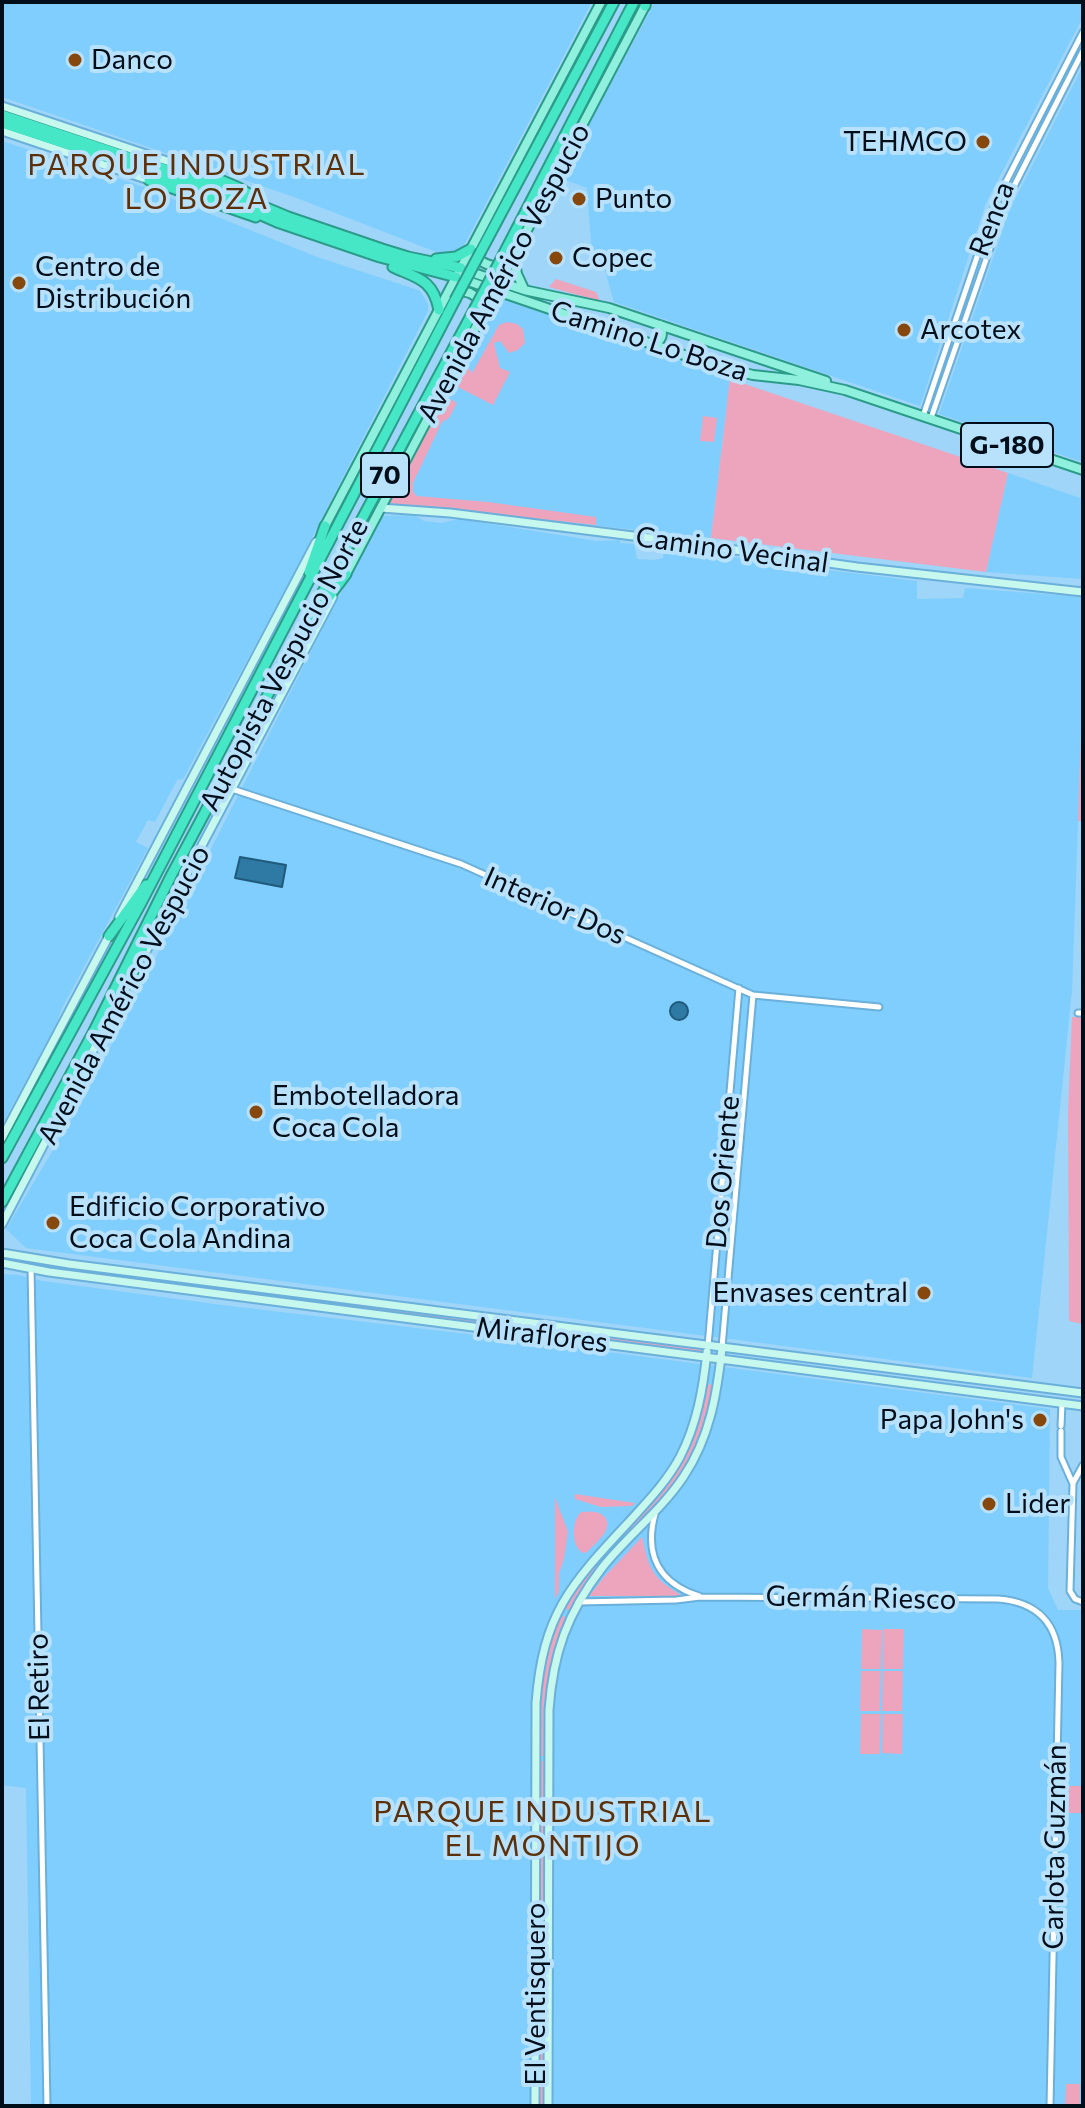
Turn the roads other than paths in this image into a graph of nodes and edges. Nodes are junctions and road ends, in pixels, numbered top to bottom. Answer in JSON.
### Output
{"nodes":[{"id":1,"x":601,"y":2,"type":"edge"},
{"id":2,"x":614,"y":2,"type":"edge"},
{"id":3,"x":643,"y":3,"type":"edge"},
{"id":4,"x":1083,"y":32,"type":"edge"},
{"id":5,"x":1083,"y":51,"type":"edge"},
{"id":6,"x":2,"y":106,"type":"edge"},
{"id":7,"x":2,"y":115,"type":"edge"},
{"id":8,"x":2,"y":123,"type":"edge"},
{"id":9,"x":2,"y":131,"type":"edge"},
{"id":10,"x":206,"y":174,"type":"joint"},
{"id":11,"x":149,"y":180,"type":"joint"},
{"id":12,"x":272,"y":215,"type":"junction"},
{"id":13,"x":476,"y":250,"type":"junction"},
{"id":14,"x":977,"y":254,"type":"junction"},
{"id":15,"x":513,"y":256,"type":"junction"},
{"id":16,"x":380,"y":257,"type":"junction"},
{"id":17,"x":986,"y":257,"type":"junction"},
{"id":18,"x":416,"y":259,"type":"junction"},
{"id":19,"x":504,"y":262,"type":"junction"},
{"id":20,"x":459,"y":273,"type":"junction"},
{"id":21,"x":500,"y":282,"type":"junction"},
{"id":22,"x":449,"y":290,"type":"junction"},
{"id":23,"x":524,"y":290,"type":"junction"},
{"id":24,"x":495,"y":291,"type":"junction"},
{"id":25,"x":487,"y":306,"type":"junction"},
{"id":26,"x":439,"y":310,"type":"junction"},
{"id":27,"x":660,"y":325,"type":"junction"},
{"id":28,"x":652,"y":344,"type":"junction"},
{"id":29,"x":943,"y":357,"type":"junction"},
{"id":30,"x":951,"y":360,"type":"junction"},
{"id":31,"x":845,"y":390,"type":"junction"},
{"id":32,"x":927,"y":417,"type":"junction"},
{"id":33,"x":1083,"y":470,"type":"edge"},
{"id":34,"x":381,"y":508,"type":"junction"},
{"id":35,"x":325,"y":526,"type":"junction"},
{"id":36,"x":346,"y":574,"type":"junction"},
{"id":37,"x":1083,"y":592,"type":"edge"},
{"id":38,"x":299,"y":602,"type":"junction"},
{"id":39,"x":295,"y":643,"type":"junction"},
{"id":40,"x":232,"y":789,"type":"junction"},
{"id":41,"x":159,"y":870,"type":"junction"},
{"id":42,"x":172,"y":874,"type":"junction"},
{"id":43,"x":109,"y":936,"type":"junction"},
{"id":44,"x":129,"y":983,"type":"junction"},
{"id":45,"x":739,"y":988,"type":"junction"},
{"id":46,"x":753,"y":995,"type":"junction"},
{"id":47,"x":879,"y":1007,"type":"dead end"},
{"id":48,"x":2,"y":1138,"type":"edge"},
{"id":49,"x":2,"y":1158,"type":"edge"},
{"id":50,"x":2,"y":1202,"type":"edge"},
{"id":51,"x":2,"y":1224,"type":"edge"},
{"id":52,"x":2,"y":1246,"type":"edge"},
{"id":53,"x":6,"y":1254,"type":"edge"},
{"id":54,"x":3,"y":1264,"type":"edge"},
{"id":55,"x":31,"y":1268,"type":"junction"},
{"id":56,"x":583,"y":1329,"type":"junction"},
{"id":57,"x":584,"y":1341,"type":"junction"},
{"id":58,"x":708,"y":1346,"type":"junction"},
{"id":59,"x":722,"y":1348,"type":"junction"},
{"id":60,"x":707,"y":1356,"type":"junction"},
{"id":61,"x":721,"y":1358,"type":"junction"},
{"id":62,"x":913,"y":1371,"type":"junction"},
{"id":63,"x":704,"y":1378,"type":"junction"},
{"id":64,"x":719,"y":1380,"type":"junction"},
{"id":65,"x":911,"y":1385,"type":"junction"},
{"id":66,"x":1083,"y":1393,"type":"edge"},
{"id":67,"x":1062,"y":1403,"type":"junction"},
{"id":68,"x":1083,"y":1406,"type":"edge"},
{"id":69,"x":1083,"y":1465,"type":"edge"},
{"id":70,"x":1073,"y":1484,"type":"junction"},
{"id":71,"x":655,"y":1512,"type":"junction"},
{"id":72,"x":700,"y":1597,"type":"junction"},
{"id":73,"x":578,"y":1602,"type":"junction"},
{"id":74,"x":1083,"y":1602,"type":"edge"},
{"id":75,"x":1022,"y":1603,"type":"joint"},
{"id":76,"x":536,"y":1759,"type":"junction"},
{"id":77,"x":549,"y":1759,"type":"junction"},
{"id":78,"x":535,"y":1973,"type":"junction"},
{"id":79,"x":548,"y":1973,"type":"junction"},
{"id":80,"x":47,"y":2106,"type":"edge"},
{"id":81,"x":535,"y":2106,"type":"edge"},
{"id":82,"x":548,"y":2106,"type":"edge"},
{"id":83,"x":1050,"y":2106,"type":"edge"}],
"edges":[{"from":1,"to":13,"type":"main road","name":"Avenida Américo Vespucio"},
{"from":2,"to":13,"type":"highway","name":"Autopista Vespucio Norte","number":"70"},
{"from":3,"to":15,"type":"main road","name":"Avenida Américo Vespucio"},
{"from":3,"to":19,"type":"highway","name":"Autopista Vespucio Norte","number":"70"},
{"from":4,"to":14,"type":"street","name":"Renca"},
{"from":5,"to":17,"type":"street","name":"Renca"},
{"from":6,"to":10,"type":"main road"},
{"from":7,"to":12,"type":"highway"},
{"from":8,"to":12,"type":"highway"},
{"from":9,"to":11,"type":"main road"},
{"from":10,"to":12,"type":"highway"},
{"from":11,"to":12,"type":"highway"},
{"from":12,"to":16,"type":"highway","number":"G-180"},
{"from":12,"to":18,"type":"highway","number":"G-180"},
{"from":13,"to":18,"type":"highway"},
{"from":13,"to":19,"type":"main road"},
{"from":13,"to":20,"type":"main road","name":"Avenida Américo Vespucio"},
{"from":13,"to":38,"type":"highway","name":"Autopista Vespucio Norte","number":"70","bridge":true},
{"from":14,"to":17,"type":"street"},
{"from":14,"to":29,"type":"street","name":"Renca"},
{"from":15,"to":19,"type":"main road","name":"Avenida Américo Vespucio"},
{"from":15,"to":23,"type":"main road"},
{"from":16,"to":20,"type":"highway","number":"G-180"},
{"from":16,"to":26,"type":"highway"},
{"from":17,"to":30,"type":"street","name":"Renca"},
{"from":18,"to":20,"type":"highway","number":"G-180"},
{"from":19,"to":21,"type":"main road","name":"Avenida Américo Vespucio"},
{"from":19,"to":39,"type":"highway","name":"Autopista Vespucio Norte","number":"70","bridge":true},
{"from":20,"to":21,"type":"main road","name":"Camino Lo Boza","number":"G-180"},
{"from":20,"to":22,"type":"main road","name":"Avenida Américo Vespucio"},
{"from":20,"to":24,"type":"main road","name":"Camino Lo Boza","number":"G-180"},
{"from":21,"to":23,"type":"main road","name":"Camino Lo Boza","number":"G-180"},
{"from":21,"to":24,"type":"main road","name":"Avenida Américo Vespucio"},
{"from":22,"to":25,"type":"main road"},
{"from":22,"to":26,"type":"main road","name":"Avenida Américo Vespucio"},
{"from":23,"to":27,"type":"main road","name":"Camino Lo Boza","number":"G-180"},
{"from":24,"to":25,"type":"main road","name":"Avenida Américo Vespucio"},
{"from":24,"to":28,"type":"main road","name":"Camino Lo Boza","number":"G-180"},
{"from":25,"to":34,"type":"main road","name":"Avenida Américo Vespucio"},
{"from":26,"to":35,"type":"main road","name":"Avenida Américo Vespucio"},
{"from":27,"to":28,"type":"main road"},
{"from":27,"to":31,"type":"main road","name":"Camino Lo Boza","number":"G-180"},
{"from":28,"to":31,"type":"main road","name":"Camino Lo Boza","number":"G-180"},
{"from":29,"to":30,"type":"street"},
{"from":29,"to":32,"type":"street","name":"Renca"},
{"from":30,"to":32,"type":"street","name":"Renca"},
{"from":31,"to":32,"type":"main road","name":"Camino Lo Boza","number":"G-180"},
{"from":32,"to":33,"type":"main road","name":"Camino Lo Boza","number":"G-180"},
{"from":34,"to":36,"type":"main road","name":"Avenida Américo Vespucio"},
{"from":34,"to":37,"type":"main road","name":"Camino Vecinal"},
{"from":35,"to":38,"type":"highway"},
{"from":35,"to":43,"type":"main road","name":"Avenida Américo Vespucio"},
{"from":36,"to":39,"type":"highway"},
{"from":36,"to":40,"type":"main road","name":"Avenida Américo Vespucio"},
{"from":38,"to":41,"type":"highway","name":"Autopista Vespucio Norte","number":"70"},
{"from":39,"to":42,"type":"highway","name":"Autopista Vespucio Norte","number":"70"},
{"from":40,"to":44,"type":"main road","name":"Avenida Américo Vespucio"},
{"from":40,"to":45,"type":"street","name":"Interior Dos"},
{"from":41,"to":43,"type":"highway"},
{"from":41,"to":49,"type":"highway","name":"Autopista Vespucio Norte","number":"70"},
{"from":42,"to":44,"type":"highway"},
{"from":42,"to":50,"type":"highway","name":"Autopista Vespucio Norte","number":"70"},
{"from":43,"to":48,"type":"main road","name":"Avenida Américo Vespucio"},
{"from":44,"to":51,"type":"main road","name":"Avenida Américo Vespucio"},
{"from":45,"to":46,"type":"street","name":"Interior Dos"},
{"from":45,"to":58,"type":"street","name":"Dos Oriente"},
{"from":46,"to":47,"type":"street","name":"Interior Dos"},
{"from":46,"to":59,"type":"street","name":"Dos Oriente"},
{"from":52,"to":53,"type":"main road"},
{"from":53,"to":56,"type":"main road","name":"Miraflores"},
{"from":54,"to":55,"type":"main road","name":"Miraflores"},
{"from":55,"to":57,"type":"main road","name":"Miraflores"},
{"from":55,"to":80,"type":"street","name":"El Retiro"},
{"from":56,"to":57,"type":"main road"},
{"from":56,"to":58,"type":"main road","name":"Miraflores"},
{"from":57,"to":60,"type":"main road","name":"Miraflores"},
{"from":58,"to":59,"type":"main road","name":"Miraflores"},
{"from":58,"to":60,"type":"main road","name":"Dos Oriente"},
{"from":59,"to":61,"type":"main road","name":"Dos Oriente"},
{"from":59,"to":62,"type":"main road","name":"Miraflores"},
{"from":60,"to":61,"type":"main road","name":"Miraflores"},
{"from":60,"to":63,"type":"main road","name":"El Ventisquero"},
{"from":61,"to":64,"type":"main road","name":"El Ventisquero"},
{"from":61,"to":65,"type":"main road","name":"Miraflores"},
{"from":62,"to":65,"type":"main road"},
{"from":62,"to":66,"type":"main road","name":"Miraflores"},
{"from":63,"to":64,"type":"main road"},
{"from":63,"to":76,"type":"main road","name":"El Ventisquero"},
{"from":64,"to":71,"type":"main road","name":"El Ventisquero"},
{"from":65,"to":67,"type":"main road","name":"Miraflores"},
{"from":67,"to":68,"type":"main road","name":"Miraflores"},
{"from":67,"to":70,"type":"street"},
{"from":69,"to":70,"type":"street"},
{"from":70,"to":74,"type":"street"},
{"from":71,"to":72,"type":"street"},
{"from":71,"to":73,"type":"main road","name":"El Ventisquero"},
{"from":72,"to":73,"type":"street","name":"Germán Riesco"},
{"from":72,"to":75,"type":"street","name":"Germán Riesco"},
{"from":73,"to":77,"type":"main road","name":"El Ventisquero"},
{"from":75,"to":83,"type":"street","name":"Carlota Guzmán"},
{"from":76,"to":77,"type":"main road"},
{"from":76,"to":78,"type":"main road","name":"El Ventisquero"},
{"from":77,"to":79,"type":"main road","name":"El Ventisquero"},
{"from":78,"to":79,"type":"main road"},
{"from":78,"to":81,"type":"main road","name":"El Ventisquero"},
{"from":79,"to":82,"type":"main road","name":"El Ventisquero"}]}
